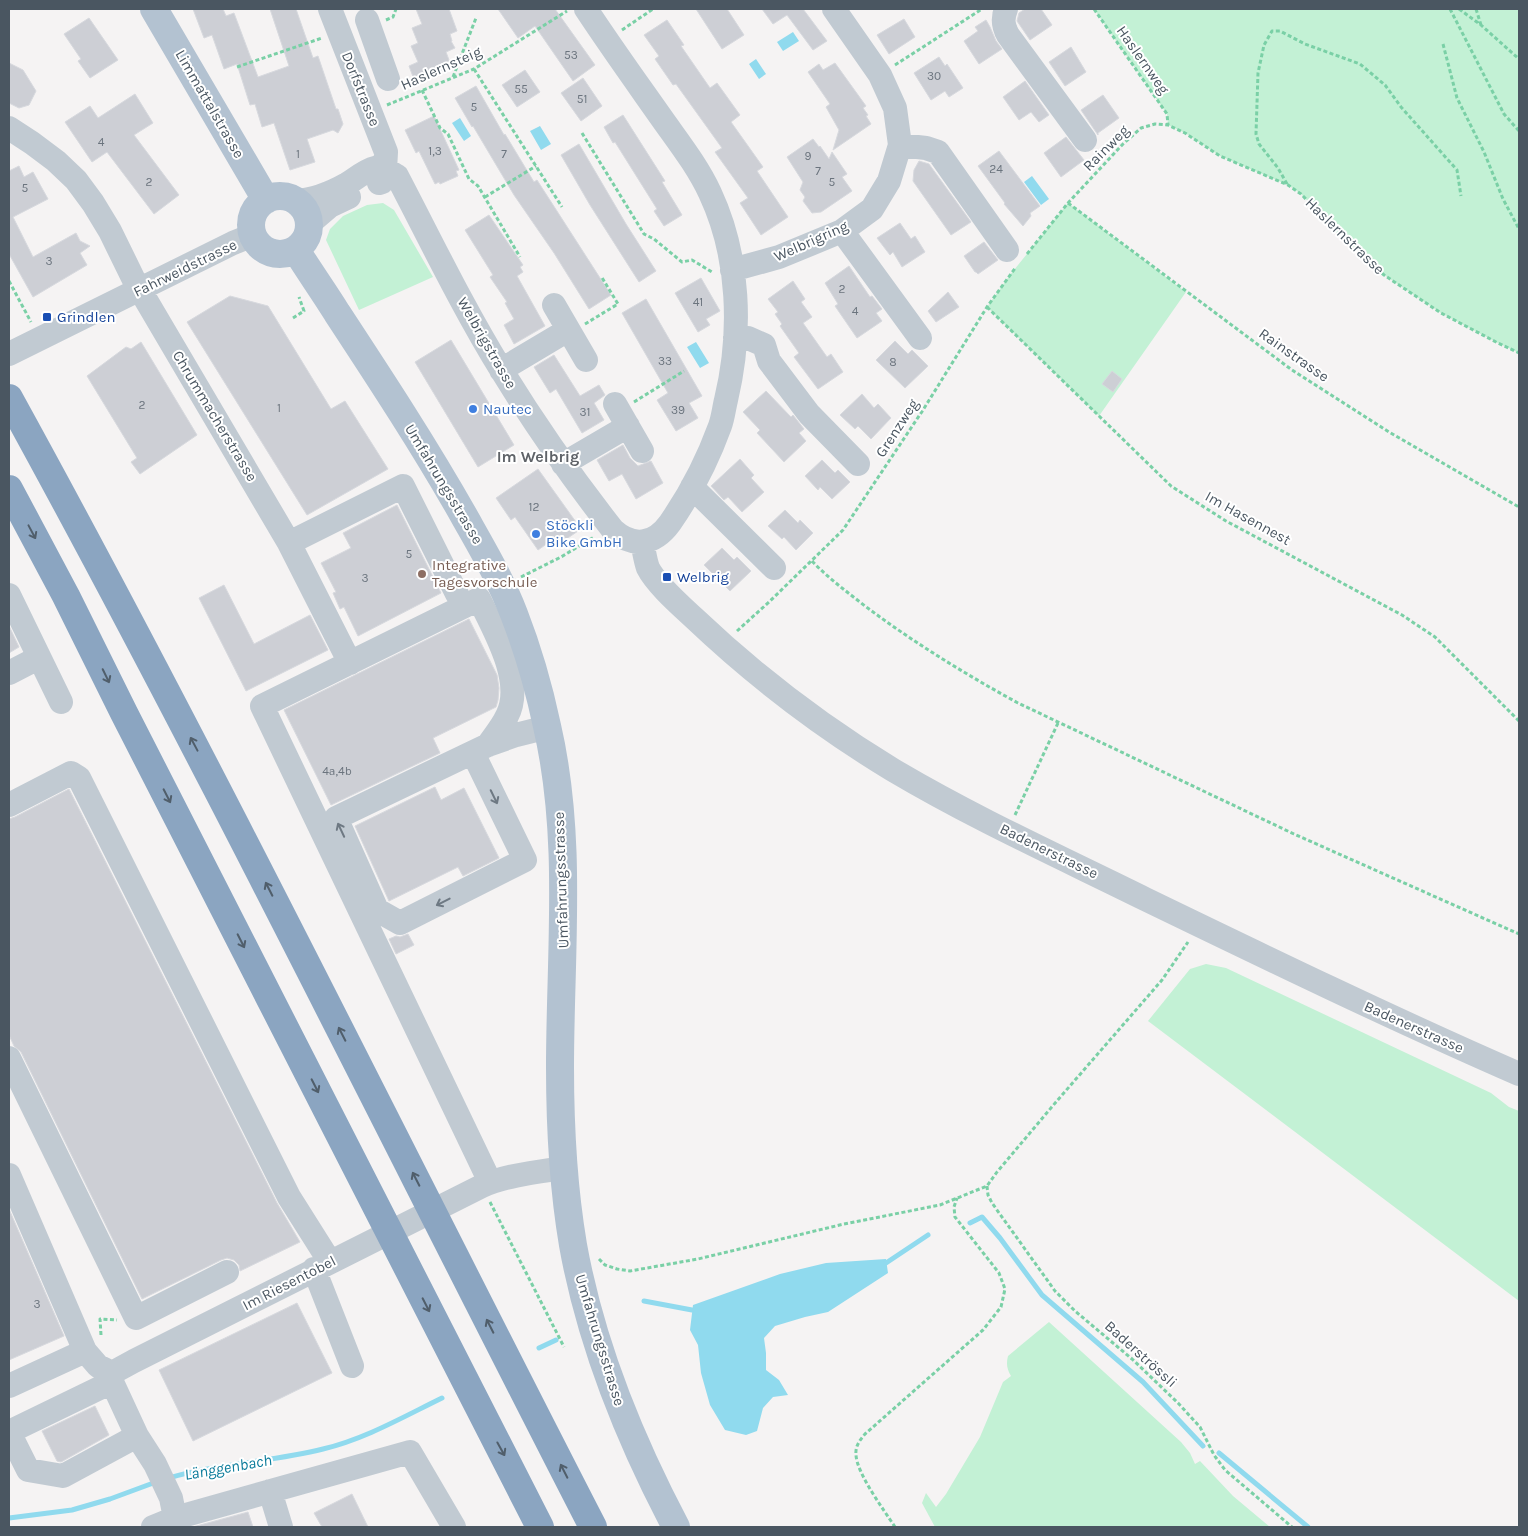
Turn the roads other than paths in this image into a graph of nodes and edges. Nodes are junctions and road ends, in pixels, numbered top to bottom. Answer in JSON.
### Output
{"nodes":[{"id":1,"x":154,"y":9,"type":"edge"},
{"id":2,"x":330,"y":9,"type":"edge"},
{"id":3,"x":586,"y":9,"type":"edge"},
{"id":4,"x":834,"y":9,"type":"edge"},
{"id":5,"x":1006,"y":9,"type":"edge"},
{"id":6,"x":373,"y":16,"type":"edge"},
{"id":7,"x":328,"y":36,"type":"junction"},
{"id":8,"x":388,"y":79,"type":"dead end"},
{"id":9,"x":9,"y":128,"type":"edge"},
{"id":10,"x":1084,"y":140,"type":"dead end"},
{"id":11,"x":900,"y":144,"type":"junction"},
{"id":12,"x":385,"y":170,"type":"junction"},
{"id":13,"x":266,"y":200,"type":"junction"},
{"id":14,"x":296,"y":201,"type":"junction"},
{"id":15,"x":309,"y":224,"type":"junction"},
{"id":16,"x":842,"y":231,"type":"junction"},
{"id":17,"x":253,"y":235,"type":"junction"},
{"id":18,"x":296,"y":250,"type":"junction"},
{"id":19,"x":1007,"y":250,"type":"dead end"},
{"id":20,"x":732,"y":270,"type":"junction"},
{"id":21,"x":141,"y":290,"type":"junction"},
{"id":22,"x":554,"y":305,"type":"dead end"},
{"id":23,"x":569,"y":331,"type":"junction"},
{"id":24,"x":735,"y":338,"type":"junction"},
{"id":25,"x":920,"y":338,"type":"dead end"},
{"id":26,"x":9,"y":354,"type":"edge"},
{"id":27,"x":586,"y":360,"type":"dead end"},
{"id":28,"x":501,"y":370,"type":"junction"},
{"id":29,"x":9,"y":398,"type":"edge"},
{"id":30,"x":642,"y":451,"type":"dead end"},
{"id":31,"x":563,"y":464,"type":"junction"},
{"id":32,"x":858,"y":464,"type":"dead end"},
{"id":33,"x":692,"y":487,"type":"junction"},
{"id":34,"x":9,"y":489,"type":"edge"},
{"id":35,"x":642,"y":542,"type":"junction"},
{"id":36,"x":290,"y":543,"type":"junction"},
{"id":37,"x":774,"y":568,"type":"dead end"},
{"id":38,"x":457,"y":594,"type":"dead end"},
{"id":39,"x":9,"y":595,"type":"edge"},
{"id":40,"x":38,"y":658,"type":"junction"},
{"id":41,"x":350,"y":663,"type":"junction"},
{"id":42,"x":9,"y":673,"type":"edge"},
{"id":43,"x":61,"y":702,"type":"dead end"},
{"id":44,"x":548,"y":727,"type":"junction"},
{"id":45,"x":480,"y":749,"type":"junction"},
{"id":46,"x":9,"y":805,"type":"edge"},
{"id":47,"x":9,"y":1058,"type":"edge"},
{"id":48,"x":1519,"y":1074,"type":"edge"},
{"id":49,"x":564,"y":1168,"type":"junction"},
{"id":50,"x":9,"y":1175,"type":"edge"},
{"id":51,"x":486,"y":1184,"type":"junction"},
{"id":52,"x":322,"y":1266,"type":"junction"},
{"id":53,"x":227,"y":1272,"type":"dead end"},
{"id":54,"x":352,"y":1366,"type":"dead end"},
{"id":55,"x":102,"y":1368,"type":"junction"},
{"id":56,"x":9,"y":1386,"type":"edge"},
{"id":57,"x":137,"y":1436,"type":"junction"},
{"id":58,"x":270,"y":1491,"type":"junction"},
{"id":59,"x":175,"y":1515,"type":"edge"},
{"id":60,"x":153,"y":1527,"type":"edge"},
{"id":61,"x":281,"y":1527,"type":"edge"},
{"id":62,"x":454,"y":1527,"type":"edge"},
{"id":63,"x":540,"y":1527,"type":"edge"},
{"id":64,"x":593,"y":1527,"type":"edge"},
{"id":65,"x":676,"y":1527,"type":"edge"}],
"edges":[{"from":1,"to":13,"type":"main road","name":"Limmattalstrasse"},
{"from":2,"to":7,"type":"street","name":"Dorfstrasse"},
{"from":3,"to":20,"type":"street"},
{"from":4,"to":11,"type":"street","name":"Welbrigring"},
{"from":5,"to":10,"type":"street"},
{"from":6,"to":7,"type":"street"},
{"from":6,"to":8,"type":"street"},
{"from":7,"to":12,"type":"street","name":"Dorfstrasse"},
{"from":9,"to":21,"type":"street","name":"Chrummacherstrasse"},
{"from":11,"to":16,"type":"street","name":"Welbrigring"},
{"from":11,"to":19,"type":"street"},
{"from":12,"to":14,"type":"street"},
{"from":12,"to":15,"type":"street"},
{"from":12,"to":28,"type":"street","name":"Welbrigstrasse"},
{"from":13,"to":14,"type":"main road"},
{"from":13,"to":17,"type":"main road"},
{"from":14,"to":15,"type":"main road"},
{"from":15,"to":18,"type":"main road"},
{"from":16,"to":20,"type":"street","name":"Welbrigring"},
{"from":16,"to":25,"type":"street"},
{"from":17,"to":18,"type":"main road"},
{"from":17,"to":21,"type":"street","name":"Fahrweidstrasse"},
{"from":18,"to":44,"type":"main road","name":"Umfahrungsstrasse"},
{"from":20,"to":24,"type":"street"},
{"from":21,"to":26,"type":"street","name":"Fahrweidstrasse"},
{"from":21,"to":36,"type":"street","name":"Chrummacherstrasse"},
{"from":22,"to":23,"type":"street"},
{"from":23,"to":27,"type":"street"},
{"from":23,"to":28,"type":"street"},
{"from":24,"to":32,"type":"street"},
{"from":24,"to":33,"type":"street"},
{"from":28,"to":31,"type":"street","name":"Welbrigstrasse"},
{"from":64,"to":29,"type":"highway","one_way":true},
{"from":30,"to":31,"type":"street"},
{"from":31,"to":35,"type":"street","name":"Welbrigstrasse"},
{"from":33,"to":35,"type":"street"},
{"from":33,"to":37,"type":"street"},
{"from":34,"to":63,"type":"highway","one_way":true},
{"from":35,"to":48,"type":"street","name":"Badenerstrasse"},
{"from":36,"to":38,"type":"street"},
{"from":36,"to":41,"type":"street","name":"Chrummacherstrasse"},
{"from":39,"to":40,"type":"street"},
{"from":40,"to":42,"type":"street"},
{"from":40,"to":43,"type":"street"},
{"from":41,"to":45,"type":"street"},
{"from":41,"to":51,"type":"street"},
{"from":44,"to":45,"type":"street"},
{"from":44,"to":49,"type":"main road","name":"Umfahrungsstrasse"},
{"from":45,"to":45,"type":"street","one_way":true},
{"from":46,"to":52,"type":"street"},
{"from":47,"to":53,"type":"street"},
{"from":49,"to":51,"type":"street","name":"Im Riesentobel"},
{"from":49,"to":65,"type":"main road","name":"Umfahrungsstrasse"},
{"from":50,"to":55,"type":"street"},
{"from":51,"to":52,"type":"street","name":"Im Riesentobel"},
{"from":52,"to":54,"type":"street"},
{"from":52,"to":55,"type":"street","name":"Im Riesentobel"},
{"from":55,"to":56,"type":"street"},
{"from":55,"to":57,"type":"street"},
{"from":55,"to":57,"type":"street"},
{"from":57,"to":59,"type":"street"},
{"from":58,"to":59,"type":"street"},
{"from":58,"to":61,"type":"street"},
{"from":58,"to":62,"type":"street"},
{"from":59,"to":60,"type":"street"}]}
